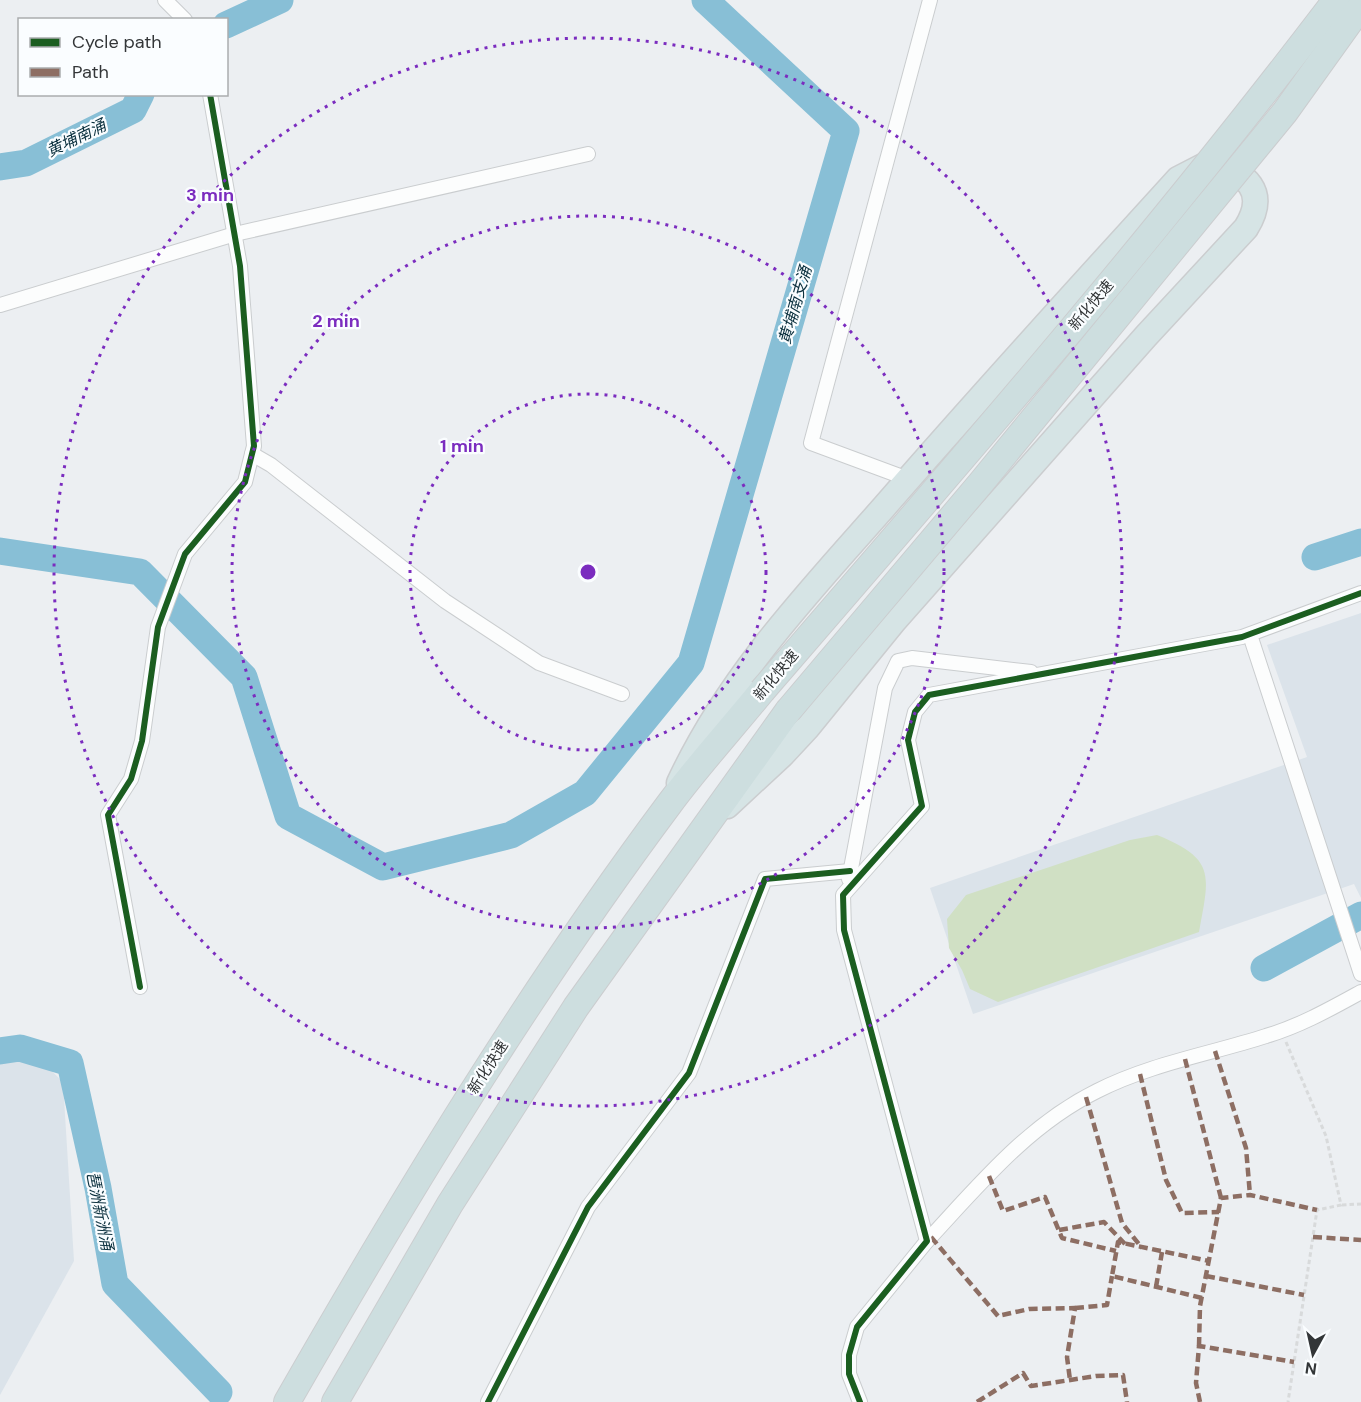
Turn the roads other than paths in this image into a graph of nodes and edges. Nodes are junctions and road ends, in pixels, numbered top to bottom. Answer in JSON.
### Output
{"nodes":[{"id":1,"x":165,"y":0,"type":"edge"},
{"id":2,"x":930,"y":0,"type":"edge"},
{"id":3,"x":1336,"y":0,"type":"edge"},
{"id":4,"x":1361,"y":6,"type":"edge"},
{"id":5,"x":184,"y":17,"type":"edge"},
{"id":6,"x":210,"y":96,"type":"edge"},
{"id":7,"x":588,"y":154,"type":"dead end"},
{"id":8,"x":235,"y":234,"type":"junction"},
{"id":9,"x":0,"y":305,"type":"edge"},
{"id":10,"x":252,"y":454,"type":"junction"},
{"id":11,"x":908,"y":479,"type":"junction"},
{"id":12,"x":1361,"y":593,"type":"edge"},
{"id":13,"x":1250,"y":634,"type":"junction"},
{"id":14,"x":1045,"y":674,"type":"junction"},
{"id":15,"x":622,"y":694,"type":"dead end"},
{"id":16,"x":671,"y":801,"type":"junction"},
{"id":17,"x":708,"y":822,"type":"junction"},
{"id":18,"x":850,"y":871,"type":"junction"},
{"id":19,"x":848,"y":890,"type":"junction"},
{"id":20,"x":1361,"y":974,"type":"edge"},
{"id":21,"x":140,"y":987,"type":"dead end"},
{"id":22,"x":1361,"y":992,"type":"edge"},
{"id":23,"x":927,"y":1240,"type":"junction"},
{"id":24,"x":287,"y":1402,"type":"edge"},
{"id":25,"x":335,"y":1402,"type":"edge"},
{"id":26,"x":489,"y":1402,"type":"edge"},
{"id":27,"x":860,"y":1402,"type":"edge"}],
"edges":[{"from":1,"to":5,"type":"street"},
{"from":2,"to":11,"type":"street"},
{"from":3,"to":16,"type":"highway","name":"新化快速","bridge":true},
{"from":4,"to":17,"type":"highway","name":"新化快速","bridge":true},
{"from":6,"to":8,"type":"street"},
{"from":7,"to":8,"type":"street"},
{"from":8,"to":9,"type":"street"},
{"from":8,"to":10,"type":"street"},
{"from":10,"to":15,"type":"street"},
{"from":10,"to":21,"type":"street"},
{"from":11,"to":16,"type":"highway"},
{"from":11,"to":17,"type":"highway"},
{"from":12,"to":13,"type":"street"},
{"from":13,"to":14,"type":"street"},
{"from":13,"to":20,"type":"street"},
{"from":14,"to":18,"type":"street"},
{"from":14,"to":19,"type":"street"},
{"from":16,"to":24,"type":"highway","name":"新化快速"},
{"from":17,"to":25,"type":"highway","name":"新化快速"},
{"from":18,"to":19,"type":"street"},
{"from":18,"to":26,"type":"street"},
{"from":19,"to":23,"type":"street"},
{"from":22,"to":23,"type":"street"},
{"from":23,"to":27,"type":"street"}]}
